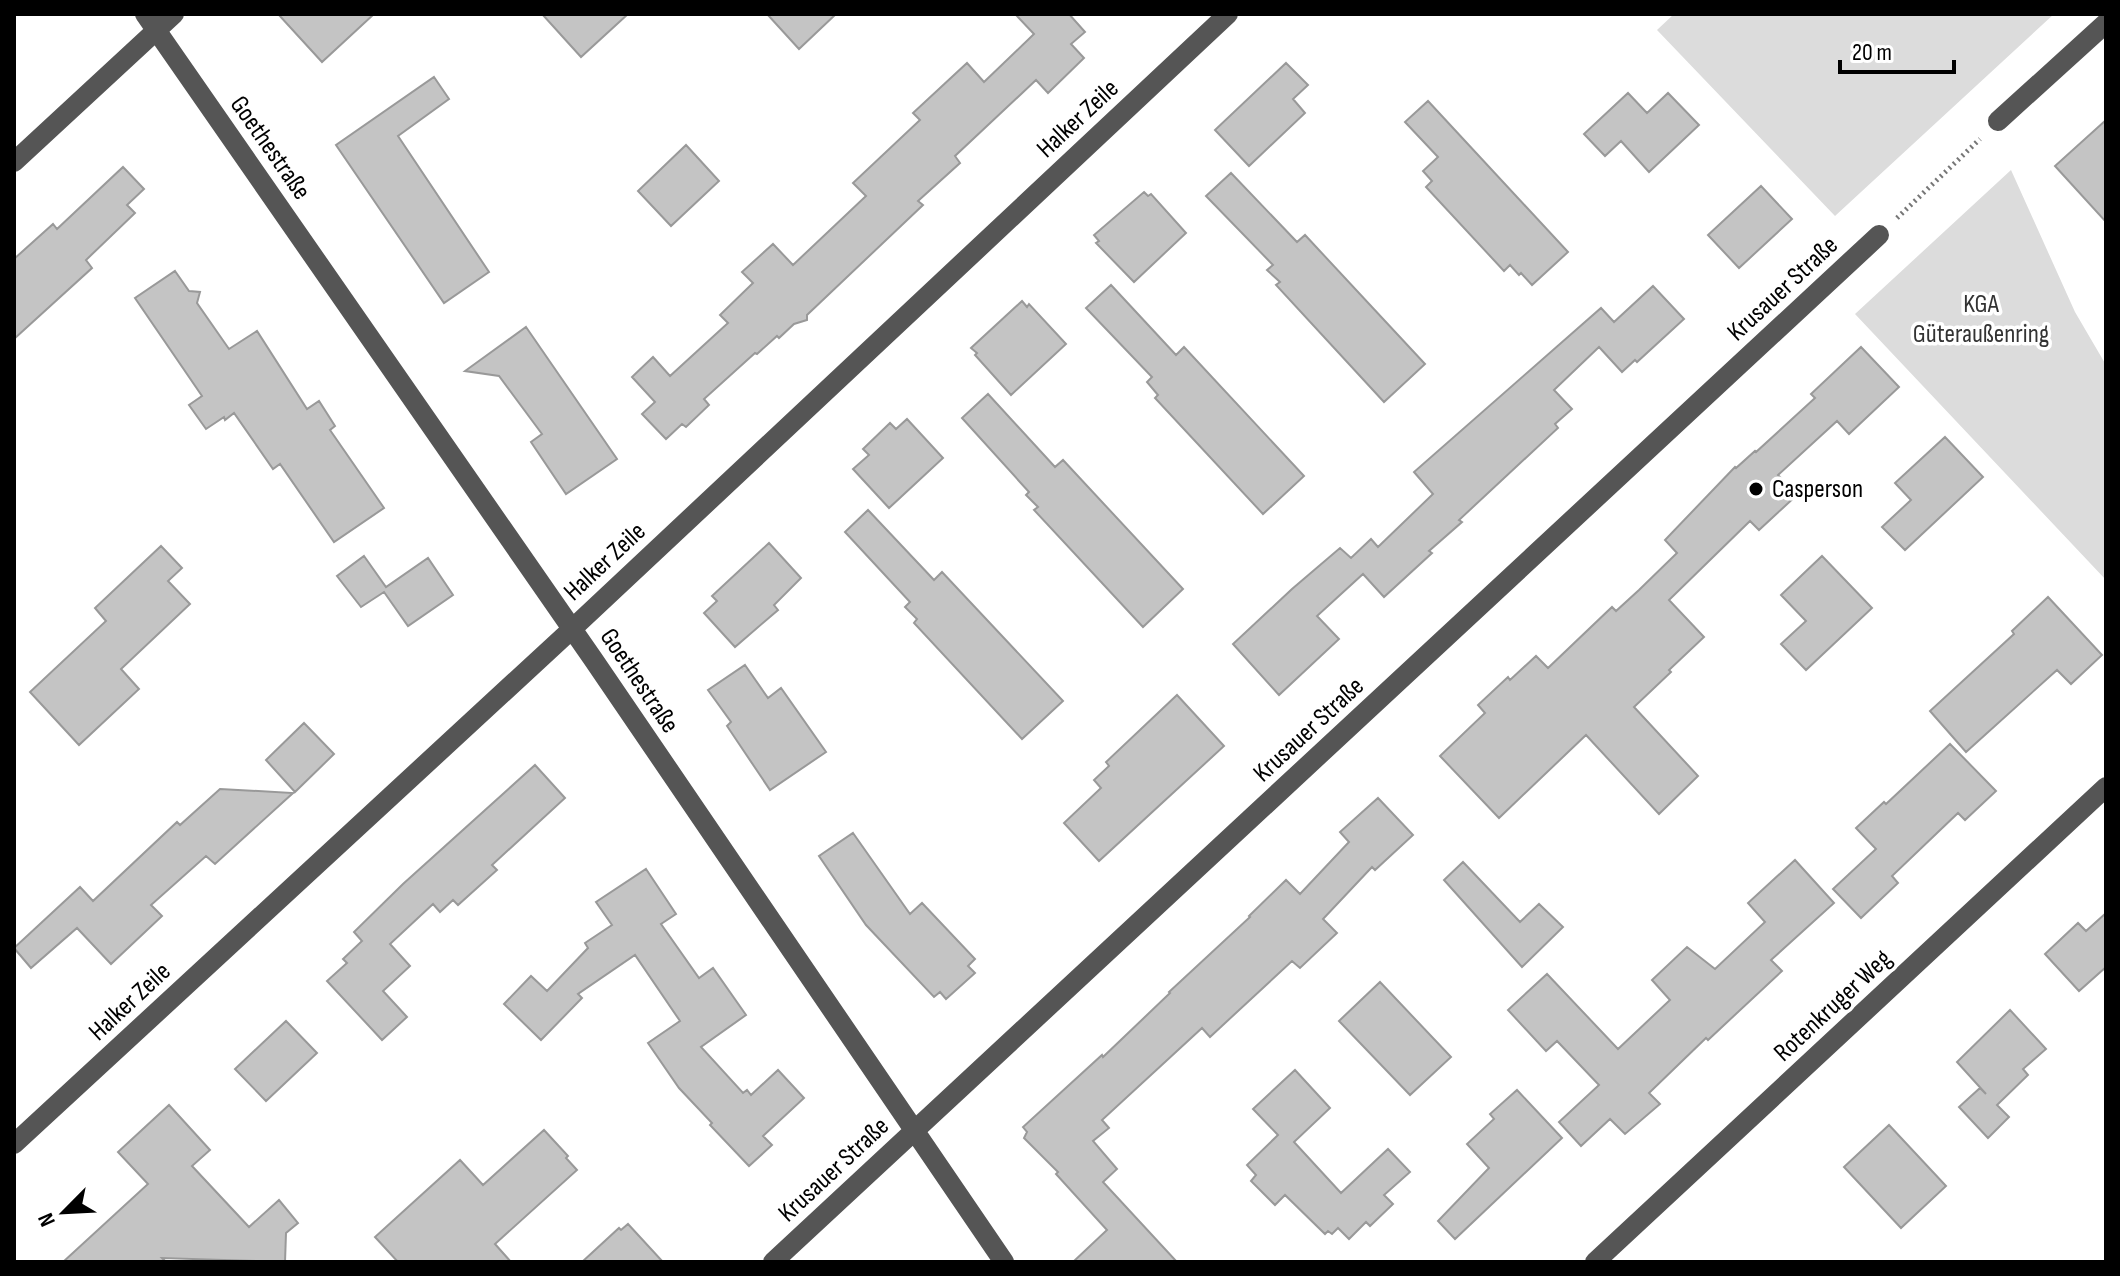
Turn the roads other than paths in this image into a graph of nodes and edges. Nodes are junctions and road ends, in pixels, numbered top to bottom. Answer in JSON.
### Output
{"nodes":[{"id":1,"x":174,"y":14,"type":"edge"},
{"id":2,"x":1228,"y":14,"type":"edge"},
{"id":3,"x":150,"y":22,"type":"edge"},
{"id":4,"x":2106,"y":23,"type":"edge"},
{"id":5,"x":1998,"y":121,"type":"road end"},
{"id":6,"x":14,"y":162,"type":"edge"},
{"id":7,"x":1879,"y":235,"type":"road end"},
{"id":8,"x":572,"y":629,"type":"junction"},
{"id":9,"x":2106,"y":787,"type":"edge"},
{"id":10,"x":914,"y":1131,"type":"junction"},
{"id":11,"x":14,"y":1144,"type":"edge"},
{"id":12,"x":773,"y":1262,"type":"edge"},
{"id":13,"x":1004,"y":1262,"type":"edge"},
{"id":14,"x":1595,"y":1262,"type":"edge"}],
"edges":[{"from":1,"to":3,"type":"street"},
{"from":2,"to":8,"type":"street","name":"Halker Zeile"},
{"from":3,"to":6,"type":"street"},
{"from":3,"to":8,"type":"street","name":"Goethestraße"},
{"from":4,"to":5,"type":"street"},
{"from":7,"to":10,"type":"street","name":"Krusauer Straße"},
{"from":8,"to":10,"type":"street","name":"Goethestraße"},
{"from":8,"to":11,"type":"street","name":"Halker Zeile"},
{"from":9,"to":14,"type":"street","name":"Rotenkruger Weg"},
{"from":10,"to":12,"type":"street","name":"Krusauer Straße"},
{"from":10,"to":13,"type":"street","name":"Goethestraße"}]}
